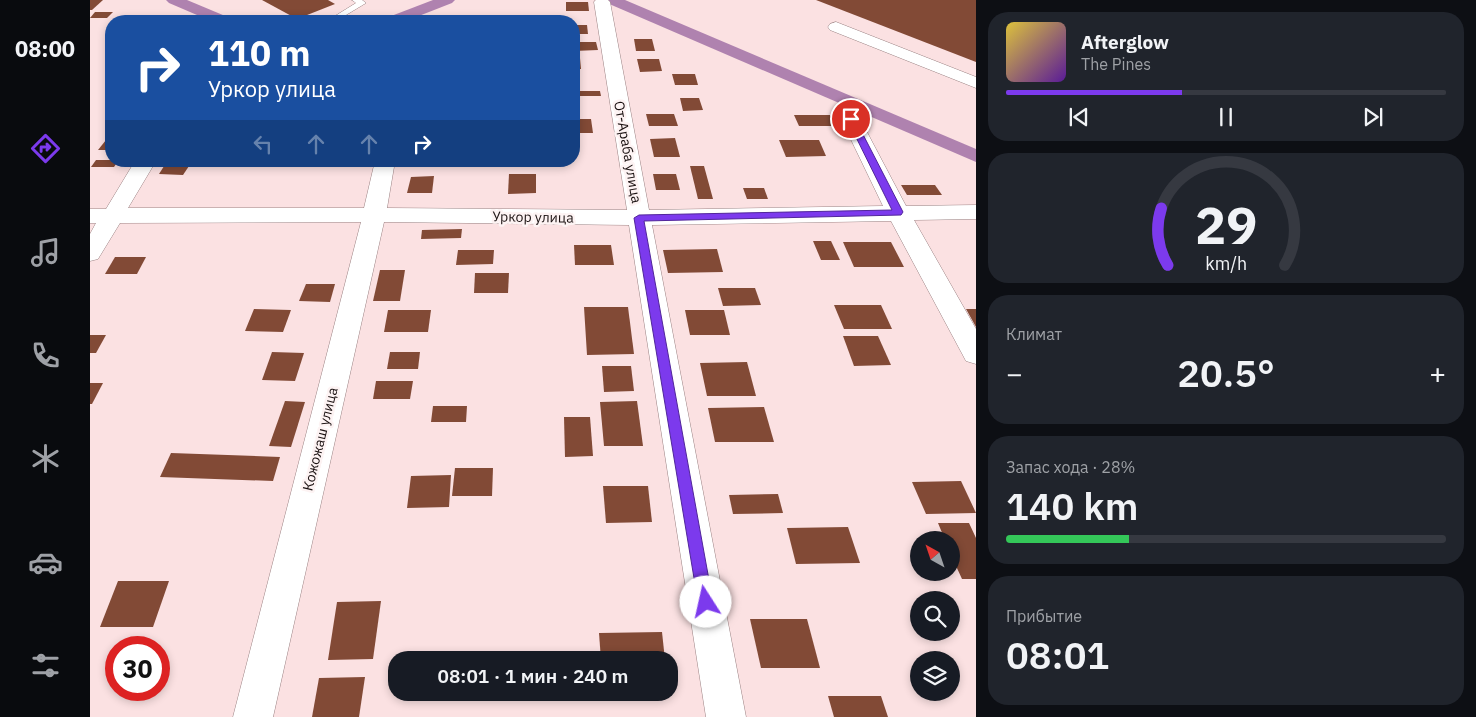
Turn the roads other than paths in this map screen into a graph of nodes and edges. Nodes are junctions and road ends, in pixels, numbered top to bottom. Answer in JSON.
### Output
{"nodes":[{"id":1,"x":356,"y":0,"type":"edge"},
{"id":2,"x":602,"y":2,"type":"dead end"},
{"id":3,"x":341,"y":15,"type":"edge"},
{"id":4,"x":836,"y":27,"type":"dead end"},
{"id":5,"x":976,"y":83,"type":"edge"},
{"id":6,"x":851,"y":119,"type":"dead end"},
{"id":7,"x":142,"y":167,"type":"edge"},
{"id":8,"x":383,"y":167,"type":"edge"},
{"id":9,"x":898,"y":212,"type":"junction"},
{"id":10,"x":976,"y":212,"type":"edge"},
{"id":11,"x":374,"y":215,"type":"junction"},
{"id":12,"x":90,"y":216,"type":"edge"},
{"id":13,"x":113,"y":216,"type":"junction"},
{"id":14,"x":639,"y":218,"type":"junction"},
{"id":15,"x":90,"y":253,"type":"edge"},
{"id":16,"x":976,"y":352,"type":"edge"},
{"id":17,"x":253,"y":717,"type":"edge"},
{"id":18,"x":726,"y":717,"type":"edge"}],
"edges":[{"from":1,"to":3,"type":"lane"},
{"from":2,"to":14,"type":"street","name":"От-Араба улица"},
{"from":4,"to":5,"type":"street"},
{"from":6,"to":9,"type":"street"},
{"from":7,"to":13,"type":"street"},
{"from":8,"to":11,"type":"street","name":"Кожожаш улица"},
{"from":9,"to":10,"type":"street","name":"Уркор улица"},
{"from":9,"to":14,"type":"street","name":"Уркор улица"},
{"from":9,"to":16,"type":"street"},
{"from":11,"to":13,"type":"street","name":"Уркор улица"},
{"from":11,"to":14,"type":"street","name":"Уркор улица"},
{"from":11,"to":17,"type":"street","name":"Кожожаш улица"},
{"from":12,"to":13,"type":"street","name":"Уркор улица"},
{"from":13,"to":15,"type":"street"},
{"from":14,"to":18,"type":"street","name":"От-Араба улица"}]}
